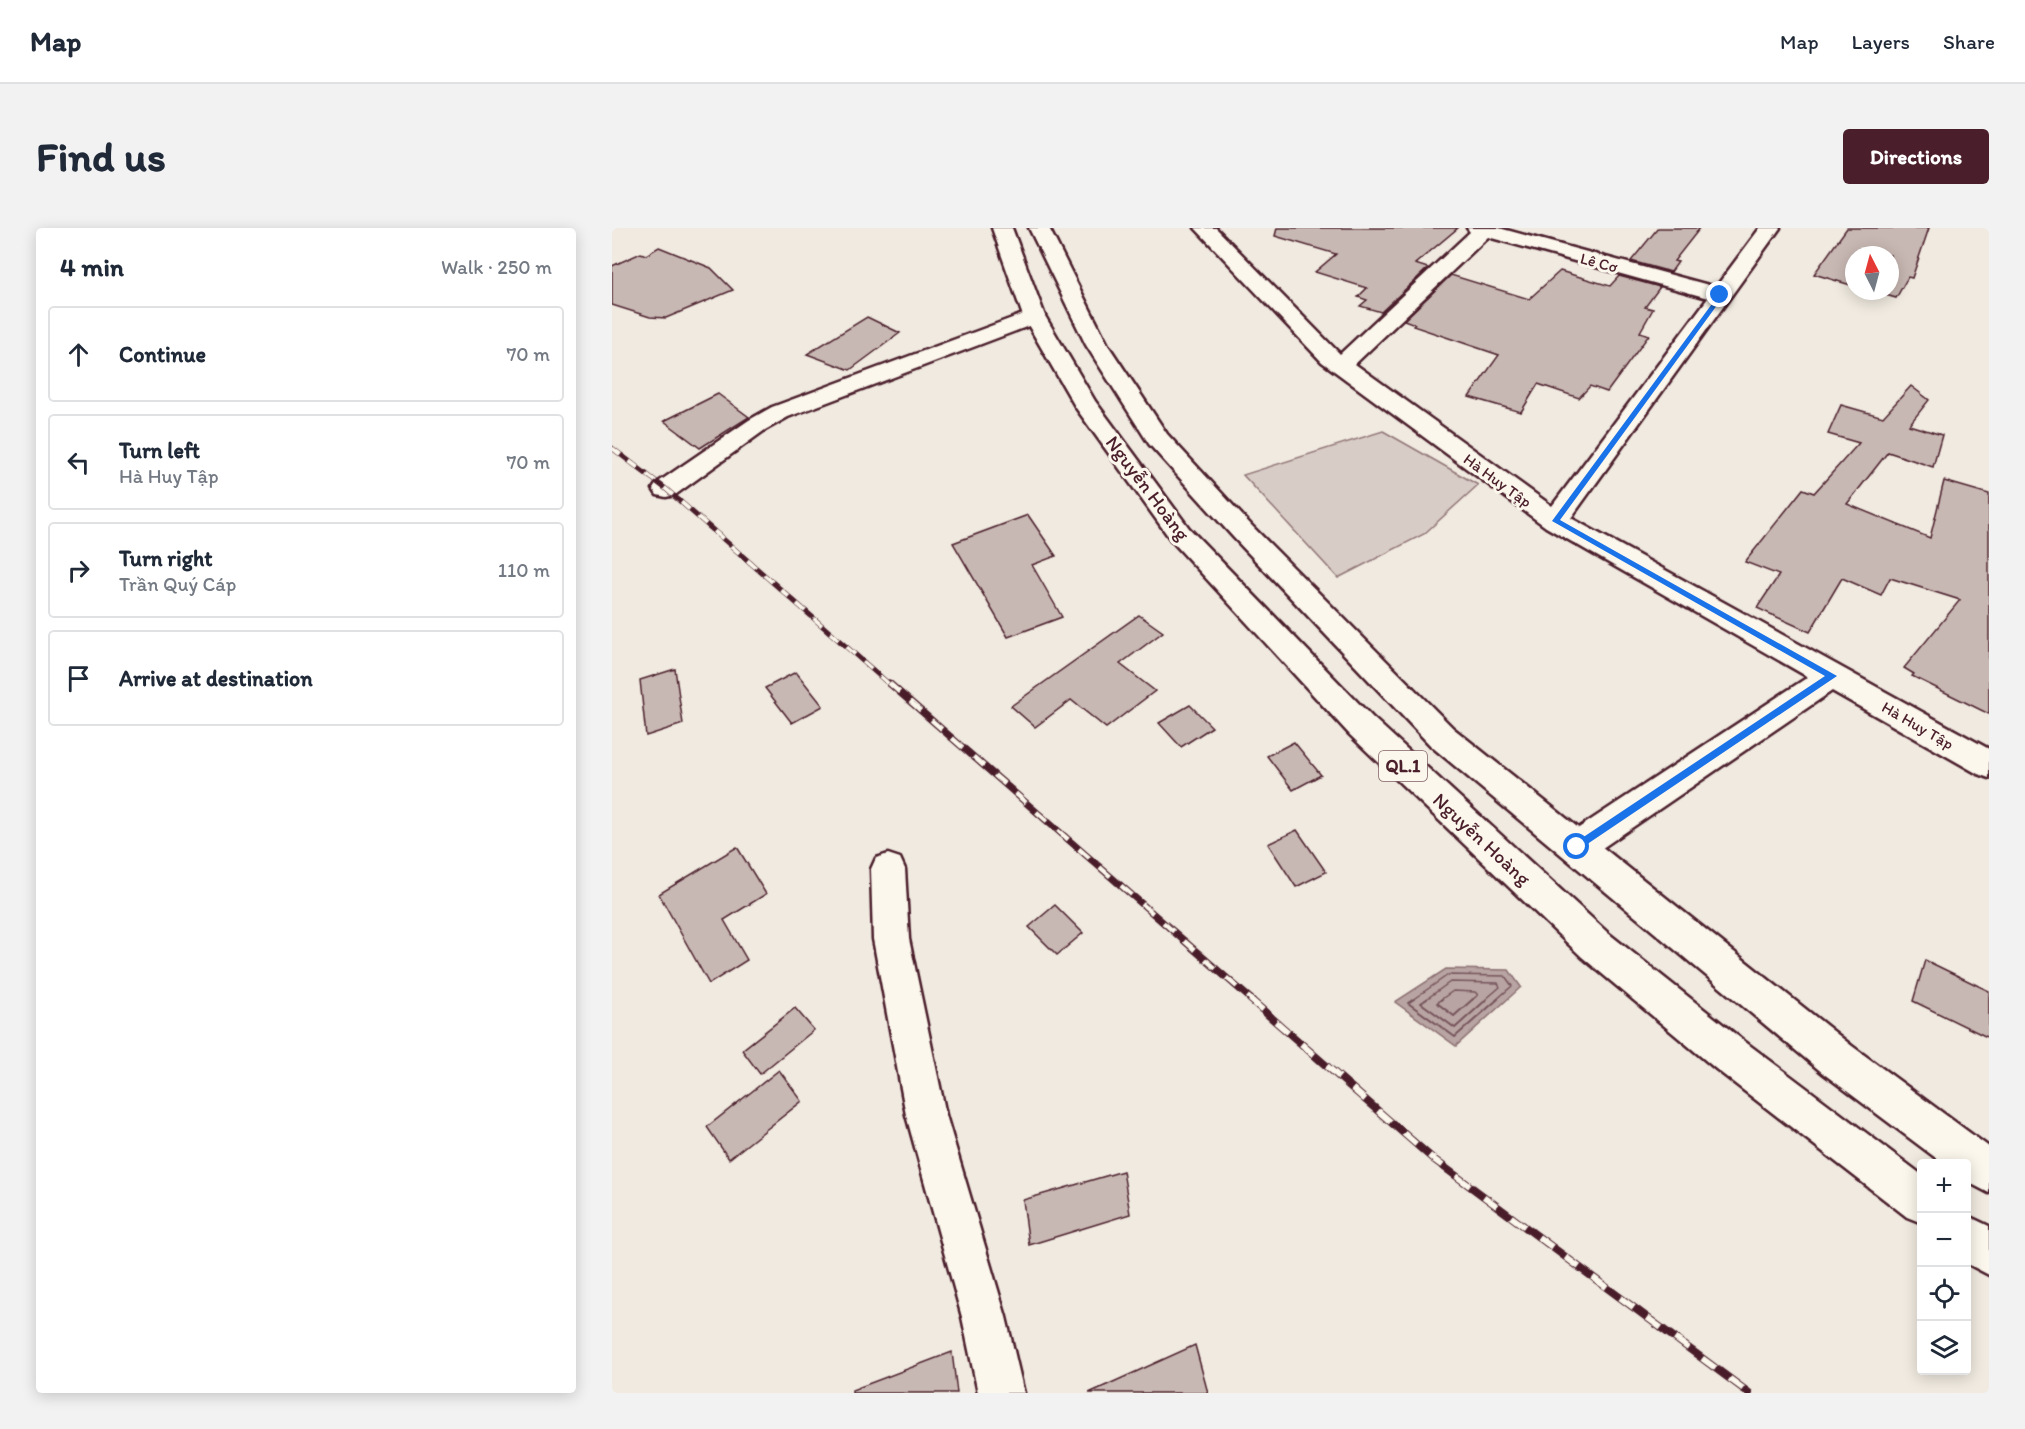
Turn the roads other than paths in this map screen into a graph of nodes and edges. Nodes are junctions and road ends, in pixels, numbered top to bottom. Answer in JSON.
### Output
{"nodes":[{"id":1,"x":1002,"y":228,"type":"edge"},
{"id":2,"x":1039,"y":228,"type":"edge"},
{"id":3,"x":1770,"y":228,"type":"edge"},
{"id":4,"x":1481,"y":229,"type":"edge"},
{"id":5,"x":1215,"y":231,"type":"edge"},
{"id":6,"x":1720,"y":295,"type":"junction"},
{"id":7,"x":1034,"y":316,"type":"junction"},
{"id":8,"x":1341,"y":365,"type":"junction"},
{"id":9,"x":666,"y":489,"type":"dead end"},
{"id":10,"x":1556,"y":521,"type":"junction"},
{"id":11,"x":1832,"y":676,"type":"junction"},
{"id":12,"x":1989,"y":765,"type":"edge"},
{"id":13,"x":1577,"y":847,"type":"junction"},
{"id":14,"x":888,"y":869,"type":"dead end"},
{"id":15,"x":1989,"y":1172,"type":"edge"},
{"id":16,"x":1917,"y":1198,"type":"edge"},
{"id":17,"x":1971,"y":1240,"type":"edge"},
{"id":18,"x":1989,"y":1253,"type":"edge"},
{"id":19,"x":1001,"y":1393,"type":"edge"}],
"edges":[{"from":1,"to":7,"type":"main road","name":"Nguyễn Hoàng","number":"QL.1"},
{"from":2,"to":13,"type":"main road","name":"Nguyễn Hoàng","number":"QL.1"},
{"from":3,"to":6,"type":"main road"},
{"from":4,"to":6,"type":"main road","name":"Lê Cơ"},
{"from":4,"to":8,"type":"main road"},
{"from":5,"to":8,"type":"main road","name":"Hà Huy Tập"},
{"from":6,"to":10,"type":"main road"},
{"from":7,"to":9,"type":"main road"},
{"from":7,"to":16,"type":"main road","name":"Nguyễn Hoàng","number":"QL.1"},
{"from":8,"to":10,"type":"main road","name":"Hà Huy Tập"},
{"from":10,"to":11,"type":"main road","name":"Hà Huy Tập"},
{"from":11,"to":12,"type":"main road","name":"Hà Huy Tập"},
{"from":11,"to":13,"type":"main road"},
{"from":13,"to":15,"type":"main road","name":"Nguyễn Hoàng","number":"QL.1"},
{"from":14,"to":19,"type":"main road"},
{"from":17,"to":18,"type":"main road"}]}
